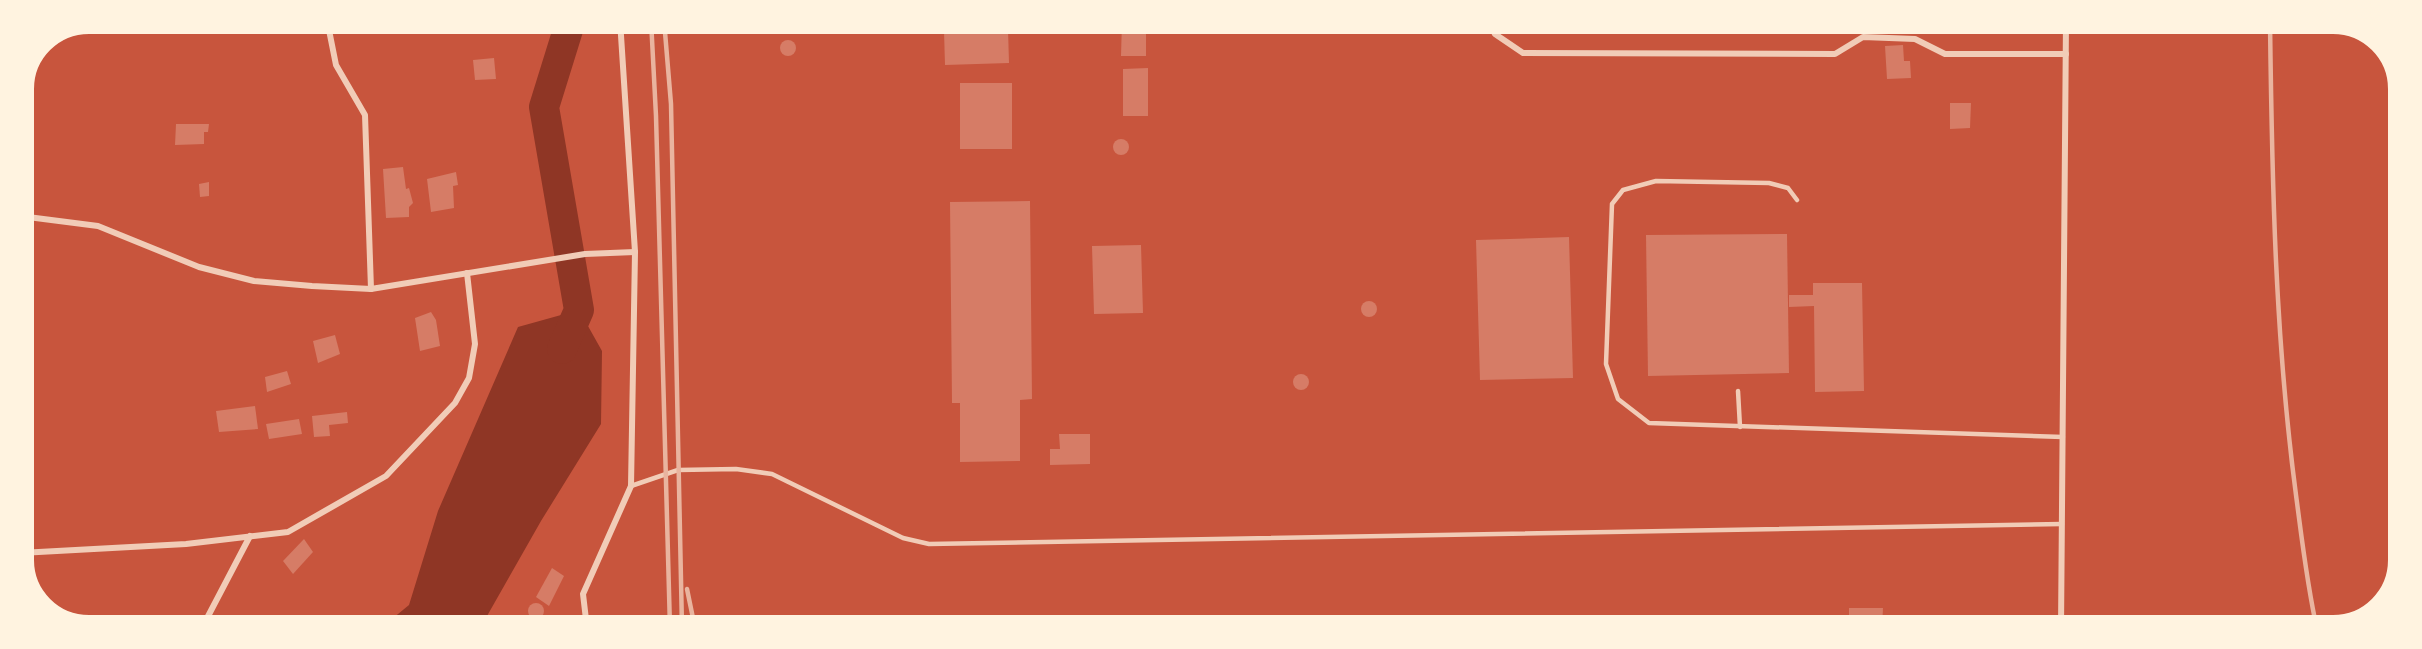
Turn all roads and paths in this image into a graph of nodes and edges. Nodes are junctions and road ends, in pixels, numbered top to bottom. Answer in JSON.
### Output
{"nodes":[{"id":1,"x":329,"y":30,"type":"edge"},
{"id":2,"x":621,"y":30,"type":"edge"},
{"id":3,"x":1493,"y":30,"type":"edge"},
{"id":4,"x":2066,"y":30,"type":"edge"},
{"id":5,"x":2066,"y":54,"type":"junction"},
{"id":6,"x":1797,"y":200,"type":"dead end"},
{"id":7,"x":30,"y":217,"type":"edge"},
{"id":8,"x":635,"y":252,"type":"junction"},
{"id":9,"x":467,"y":273,"type":"junction"},
{"id":10,"x":371,"y":289,"type":"junction"},
{"id":11,"x":1738,"y":391,"type":"dead end"},
{"id":12,"x":1740,"y":427,"type":"junction"},
{"id":13,"x":2063,"y":436,"type":"junction"},
{"id":14,"x":631,"y":486,"type":"junction"},
{"id":15,"x":2062,"y":524,"type":"junction"},
{"id":16,"x":250,"y":536,"type":"junction"},
{"id":17,"x":30,"y":552,"type":"edge"},
{"id":18,"x":206,"y":619,"type":"edge"},
{"id":19,"x":586,"y":619,"type":"edge"},
{"id":20,"x":2061,"y":619,"type":"edge"}],
"edges":[{"from":1,"to":10,"type":"street"},
{"from":2,"to":8,"type":"street"},
{"from":3,"to":5,"type":"street"},
{"from":4,"to":5,"type":"street"},
{"from":5,"to":13,"type":"street"},
{"from":6,"to":12,"type":"lane"},
{"from":7,"to":10,"type":"street"},
{"from":8,"to":9,"type":"street"},
{"from":8,"to":14,"type":"street"},
{"from":9,"to":10,"type":"street"},
{"from":9,"to":16,"type":"street"},
{"from":11,"to":12,"type":"lane"},
{"from":12,"to":13,"type":"lane"},
{"from":13,"to":15,"type":"street"},
{"from":14,"to":15,"type":"lane"},
{"from":14,"to":19,"type":"street"},
{"from":15,"to":20,"type":"street"},
{"from":16,"to":17,"type":"street"},
{"from":16,"to":18,"type":"street"}]}
